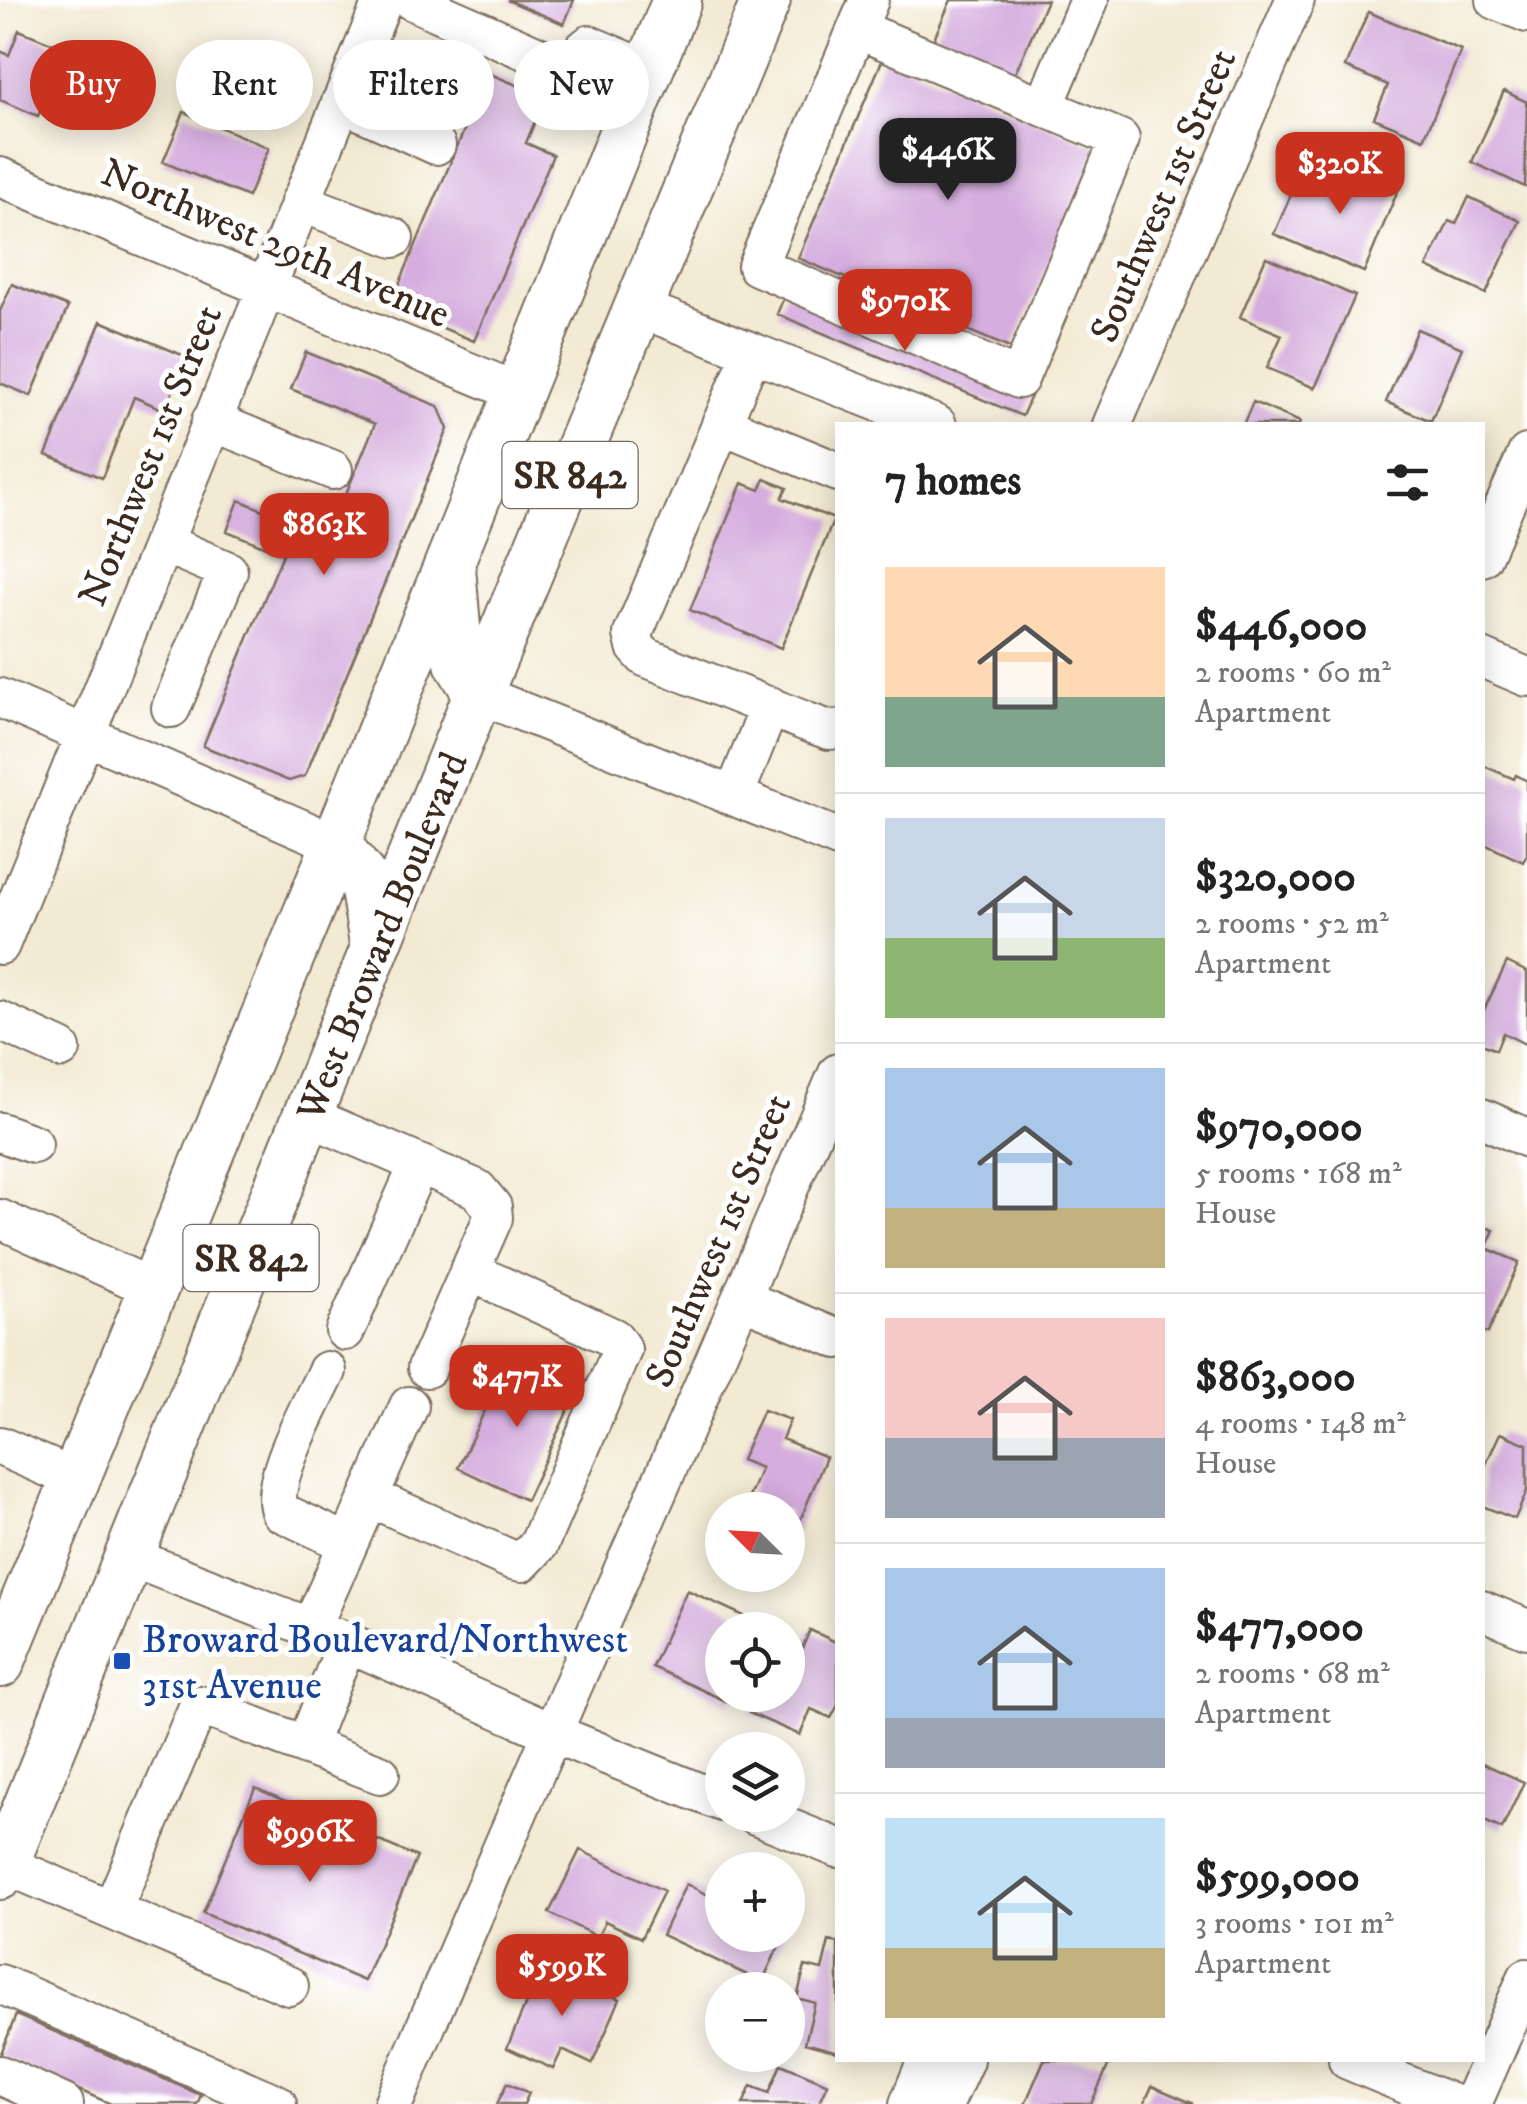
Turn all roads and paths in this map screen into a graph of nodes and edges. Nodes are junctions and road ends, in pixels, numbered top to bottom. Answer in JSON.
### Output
{"nodes":[{"id":1,"x":382,"y":0,"type":"edge"},
{"id":2,"x":412,"y":0,"type":"edge"},
{"id":3,"x":677,"y":0,"type":"edge"},
{"id":4,"x":766,"y":0,"type":"edge"},
{"id":5,"x":1089,"y":0,"type":"edge"},
{"id":6,"x":1295,"y":0,"type":"edge"},
{"id":7,"x":1496,"y":0,"type":"edge"},
{"id":8,"x":1527,"y":13,"type":"edge"},
{"id":9,"x":863,"y":14,"type":"edge"},
{"id":10,"x":366,"y":40,"type":"edge"},
{"id":11,"x":514,"y":45,"type":"edge"},
{"id":12,"x":649,"y":68,"type":"edge"},
{"id":13,"x":1044,"y":107,"type":"junction"},
{"id":14,"x":333,"y":122,"type":"edge"},
{"id":15,"x":403,"y":130,"type":"edge"},
{"id":16,"x":624,"y":130,"type":"edge"},
{"id":17,"x":436,"y":145,"type":"dead end"},
{"id":18,"x":0,"y":176,"type":"edge"},
{"id":19,"x":300,"y":202,"type":"junction"},
{"id":20,"x":394,"y":238,"type":"dead end"},
{"id":21,"x":265,"y":286,"type":"junction"},
{"id":22,"x":640,"y":308,"type":"junction"},
{"id":23,"x":752,"y":352,"type":"junction"},
{"id":24,"x":517,"y":392,"type":"junction"},
{"id":25,"x":211,"y":422,"type":"junction"},
{"id":26,"x":929,"y":422,"type":"edge"},
{"id":27,"x":1113,"y":422,"type":"edge"},
{"id":28,"x":721,"y":424,"type":"junction"},
{"id":29,"x":1527,"y":454,"type":"edge"},
{"id":30,"x":333,"y":470,"type":"dead end"},
{"id":31,"x":835,"y":471,"type":"edge"},
{"id":32,"x":162,"y":542,"type":"junction"},
{"id":33,"x":1485,"y":550,"type":"edge"},
{"id":34,"x":450,"y":560,"type":"junction"},
{"id":35,"x":1485,"y":659,"type":"edge"},
{"id":36,"x":1527,"y":677,"type":"edge"},
{"id":37,"x":478,"y":694,"type":"junction"},
{"id":38,"x":0,"y":698,"type":"edge"},
{"id":39,"x":770,"y":706,"type":"junction"},
{"id":40,"x":170,"y":708,"type":"dead end"},
{"id":41,"x":835,"y":729,"type":"edge"},
{"id":42,"x":86,"y":734,"type":"junction"},
{"id":43,"x":734,"y":796,"type":"junction"},
{"id":44,"x":835,"y":837,"type":"edge"},
{"id":45,"x":336,"y":844,"type":"junction"},
{"id":46,"x":0,"y":944,"type":"edge"},
{"id":47,"x":375,"y":950,"type":"junction"},
{"id":48,"x":0,"y":1021,"type":"edge"},
{"id":49,"x":61,"y":1049,"type":"dead end"},
{"id":50,"x":835,"y":1080,"type":"edge"},
{"id":51,"x":308,"y":1116,"type":"junction"},
{"id":52,"x":1485,"y":1119,"type":"edge"},
{"id":53,"x":1527,"y":1138,"type":"edge"},
{"id":54,"x":419,"y":1164,"type":"junction"},
{"id":55,"x":0,"y":1219,"type":"edge"},
{"id":56,"x":469,"y":1271,"type":"junction"},
{"id":57,"x":152,"y":1288,"type":"junction"},
{"id":58,"x":742,"y":1299,"type":"junction"},
{"id":59,"x":345,"y":1331,"type":"dead end"},
{"id":60,"x":835,"y":1338,"type":"edge"},
{"id":61,"x":426,"y":1368,"type":"dead end"},
{"id":62,"x":327,"y":1371,"type":"dead end"},
{"id":63,"x":409,"y":1406,"type":"dead end"},
{"id":64,"x":0,"y":1446,"type":"edge"},
{"id":65,"x":75,"y":1479,"type":"junction"},
{"id":66,"x":369,"y":1498,"type":"junction"},
{"id":67,"x":347,"y":1544,"type":"junction"},
{"id":68,"x":130,"y":1557,"type":"junction"},
{"id":69,"x":1485,"y":1611,"type":"edge"},
{"id":70,"x":311,"y":1628,"type":"junction"},
{"id":71,"x":1527,"y":1629,"type":"edge"},
{"id":72,"x":347,"y":1642,"type":"junction"},
{"id":73,"x":0,"y":1662,"type":"edge"},
{"id":74,"x":550,"y":1732,"type":"junction"},
{"id":75,"x":306,"y":1746,"type":"junction"},
{"id":76,"x":380,"y":1774,"type":"dead end"},
{"id":77,"x":705,"y":1795,"type":"edge"},
{"id":78,"x":798,"y":1832,"type":"edge"},
{"id":79,"x":835,"y":1847,"type":"edge"},
{"id":80,"x":2,"y":1870,"type":"edge"},
{"id":81,"x":112,"y":1910,"type":"junction"},
{"id":82,"x":1527,"y":1978,"type":"edge"},
{"id":83,"x":0,"y":1984,"type":"edge"},
{"id":84,"x":289,"y":1986,"type":"dead end"},
{"id":85,"x":926,"y":2062,"type":"edge"},
{"id":86,"x":963,"y":2062,"type":"edge"},
{"id":87,"x":1353,"y":2062,"type":"edge"},
{"id":88,"x":0,"y":2075,"type":"edge"},
{"id":89,"x":64,"y":2104,"type":"edge"},
{"id":90,"x":277,"y":2104,"type":"edge"},
{"id":91,"x":393,"y":2104,"type":"edge"},
{"id":92,"x":909,"y":2104,"type":"edge"},
{"id":93,"x":944,"y":2104,"type":"edge"},
{"id":94,"x":1453,"y":2104,"type":"edge"},
{"id":95,"x":1472,"y":2104,"type":"edge"}],
"edges":[{"from":1,"to":10,"type":"street","name":"Northwest 1st Street"},
{"from":2,"to":11,"type":"street"},
{"from":3,"to":12,"type":"main road","name":"West Broward Boulevard","number":"SR 842"},
{"from":4,"to":22,"type":"main road","name":"West Broward Boulevard","number":"SR 842"},
{"from":5,"to":13,"type":"street"},
{"from":6,"to":27,"type":"street","name":"Southwest 1st Street"},
{"from":7,"to":8,"type":"street"},
{"from":9,"to":13,"type":"street"},
{"from":9,"to":13,"type":"street"},
{"from":14,"to":19,"type":"street","name":"Northwest 1st Street"},
{"from":15,"to":17,"type":"street"},
{"from":16,"to":24,"type":"main road","name":"West Broward Boulevard","number":"SR 842"},
{"from":18,"to":21,"type":"street","name":"Northwest 29th Avenue"},
{"from":19,"to":20,"type":"street"},
{"from":19,"to":21,"type":"street","name":"Northwest 1st Street"},
{"from":21,"to":24,"type":"street","name":"Northwest 29th Avenue"},
{"from":21,"to":25,"type":"street","name":"Northwest 1st Street"},
{"from":22,"to":23,"type":"street"},
{"from":22,"to":37,"type":"main road","name":"West Broward Boulevard","number":"SR 842"},
{"from":23,"to":26,"type":"street"},
{"from":23,"to":28,"type":"street"},
{"from":24,"to":34,"type":"main road","name":"West Broward Boulevard","number":"SR 842"},
{"from":25,"to":30,"type":"street"},
{"from":25,"to":32,"type":"street","name":"Northwest 1st Street"},
{"from":28,"to":31,"type":"street"},
{"from":28,"to":39,"type":"street"},
{"from":29,"to":33,"type":"street"},
{"from":32,"to":40,"type":"street"},
{"from":32,"to":42,"type":"street","name":"Northwest 1st Street"},
{"from":34,"to":37,"type":"main road"},
{"from":34,"to":45,"type":"main road","name":"West Broward Boulevard","number":"SR 842"},
{"from":35,"to":36,"type":"street"},
{"from":37,"to":43,"type":"street"},
{"from":37,"to":47,"type":"main road","name":"West Broward Boulevard","number":"SR 842"},
{"from":38,"to":42,"type":"street"},
{"from":39,"to":41,"type":"street"},
{"from":39,"to":43,"type":"street"},
{"from":42,"to":45,"type":"street"},
{"from":42,"to":46,"type":"street","name":"Northwest 1st Street"},
{"from":43,"to":44,"type":"street"},
{"from":45,"to":47,"type":"main road"},
{"from":45,"to":57,"type":"main road","name":"West Broward Boulevard","number":"SR 842"},
{"from":47,"to":51,"type":"main road","name":"West Broward Boulevard","number":"SR 842"},
{"from":48,"to":49,"type":"street"},
{"from":50,"to":58,"type":"street","name":"Southwest 1st Street"},
{"from":51,"to":54,"type":"street"},
{"from":51,"to":68,"type":"main road","name":"West Broward Boulevard","number":"SR 842"},
{"from":52,"to":53,"type":"street"},
{"from":54,"to":56,"type":"street"},
{"from":54,"to":59,"type":"street"},
{"from":55,"to":57,"type":"street"},
{"from":56,"to":61,"type":"street"},
{"from":56,"to":66,"type":"street"},
{"from":57,"to":65,"type":"main road","name":"West Broward Boulevard","number":"SR 842"},
{"from":58,"to":60,"type":"street"},
{"from":58,"to":74,"type":"street","name":"Southwest 1st Street"},
{"from":62,"to":67,"type":"street"},
{"from":63,"to":66,"type":"street"},
{"from":64,"to":65,"type":"street"},
{"from":65,"to":73,"type":"main road","name":"West Broward Boulevard","number":"SR 842"},
{"from":66,"to":67,"type":"street"},
{"from":67,"to":70,"type":"street"},
{"from":68,"to":70,"type":"street"},
{"from":68,"to":80,"type":"main road","name":"West Broward Boulevard","number":"SR 842"},
{"from":69,"to":71,"type":"street"},
{"from":70,"to":72,"type":"street"},
{"from":72,"to":74,"type":"street"},
{"from":72,"to":75,"type":"street"},
{"from":74,"to":77,"type":"street"},
{"from":74,"to":91,"type":"street","name":"Southwest 1st Street"},
{"from":75,"to":76,"type":"street"},
{"from":75,"to":81,"type":"street"},
{"from":78,"to":79,"type":"street"},
{"from":80,"to":81,"type":"street"},
{"from":81,"to":84,"type":"street"},
{"from":82,"to":95,"type":"street"},
{"from":83,"to":90,"type":"street"},
{"from":85,"to":92,"type":"street"},
{"from":86,"to":93,"type":"street"},
{"from":87,"to":94,"type":"street"},
{"from":88,"to":89,"type":"street"}]}
